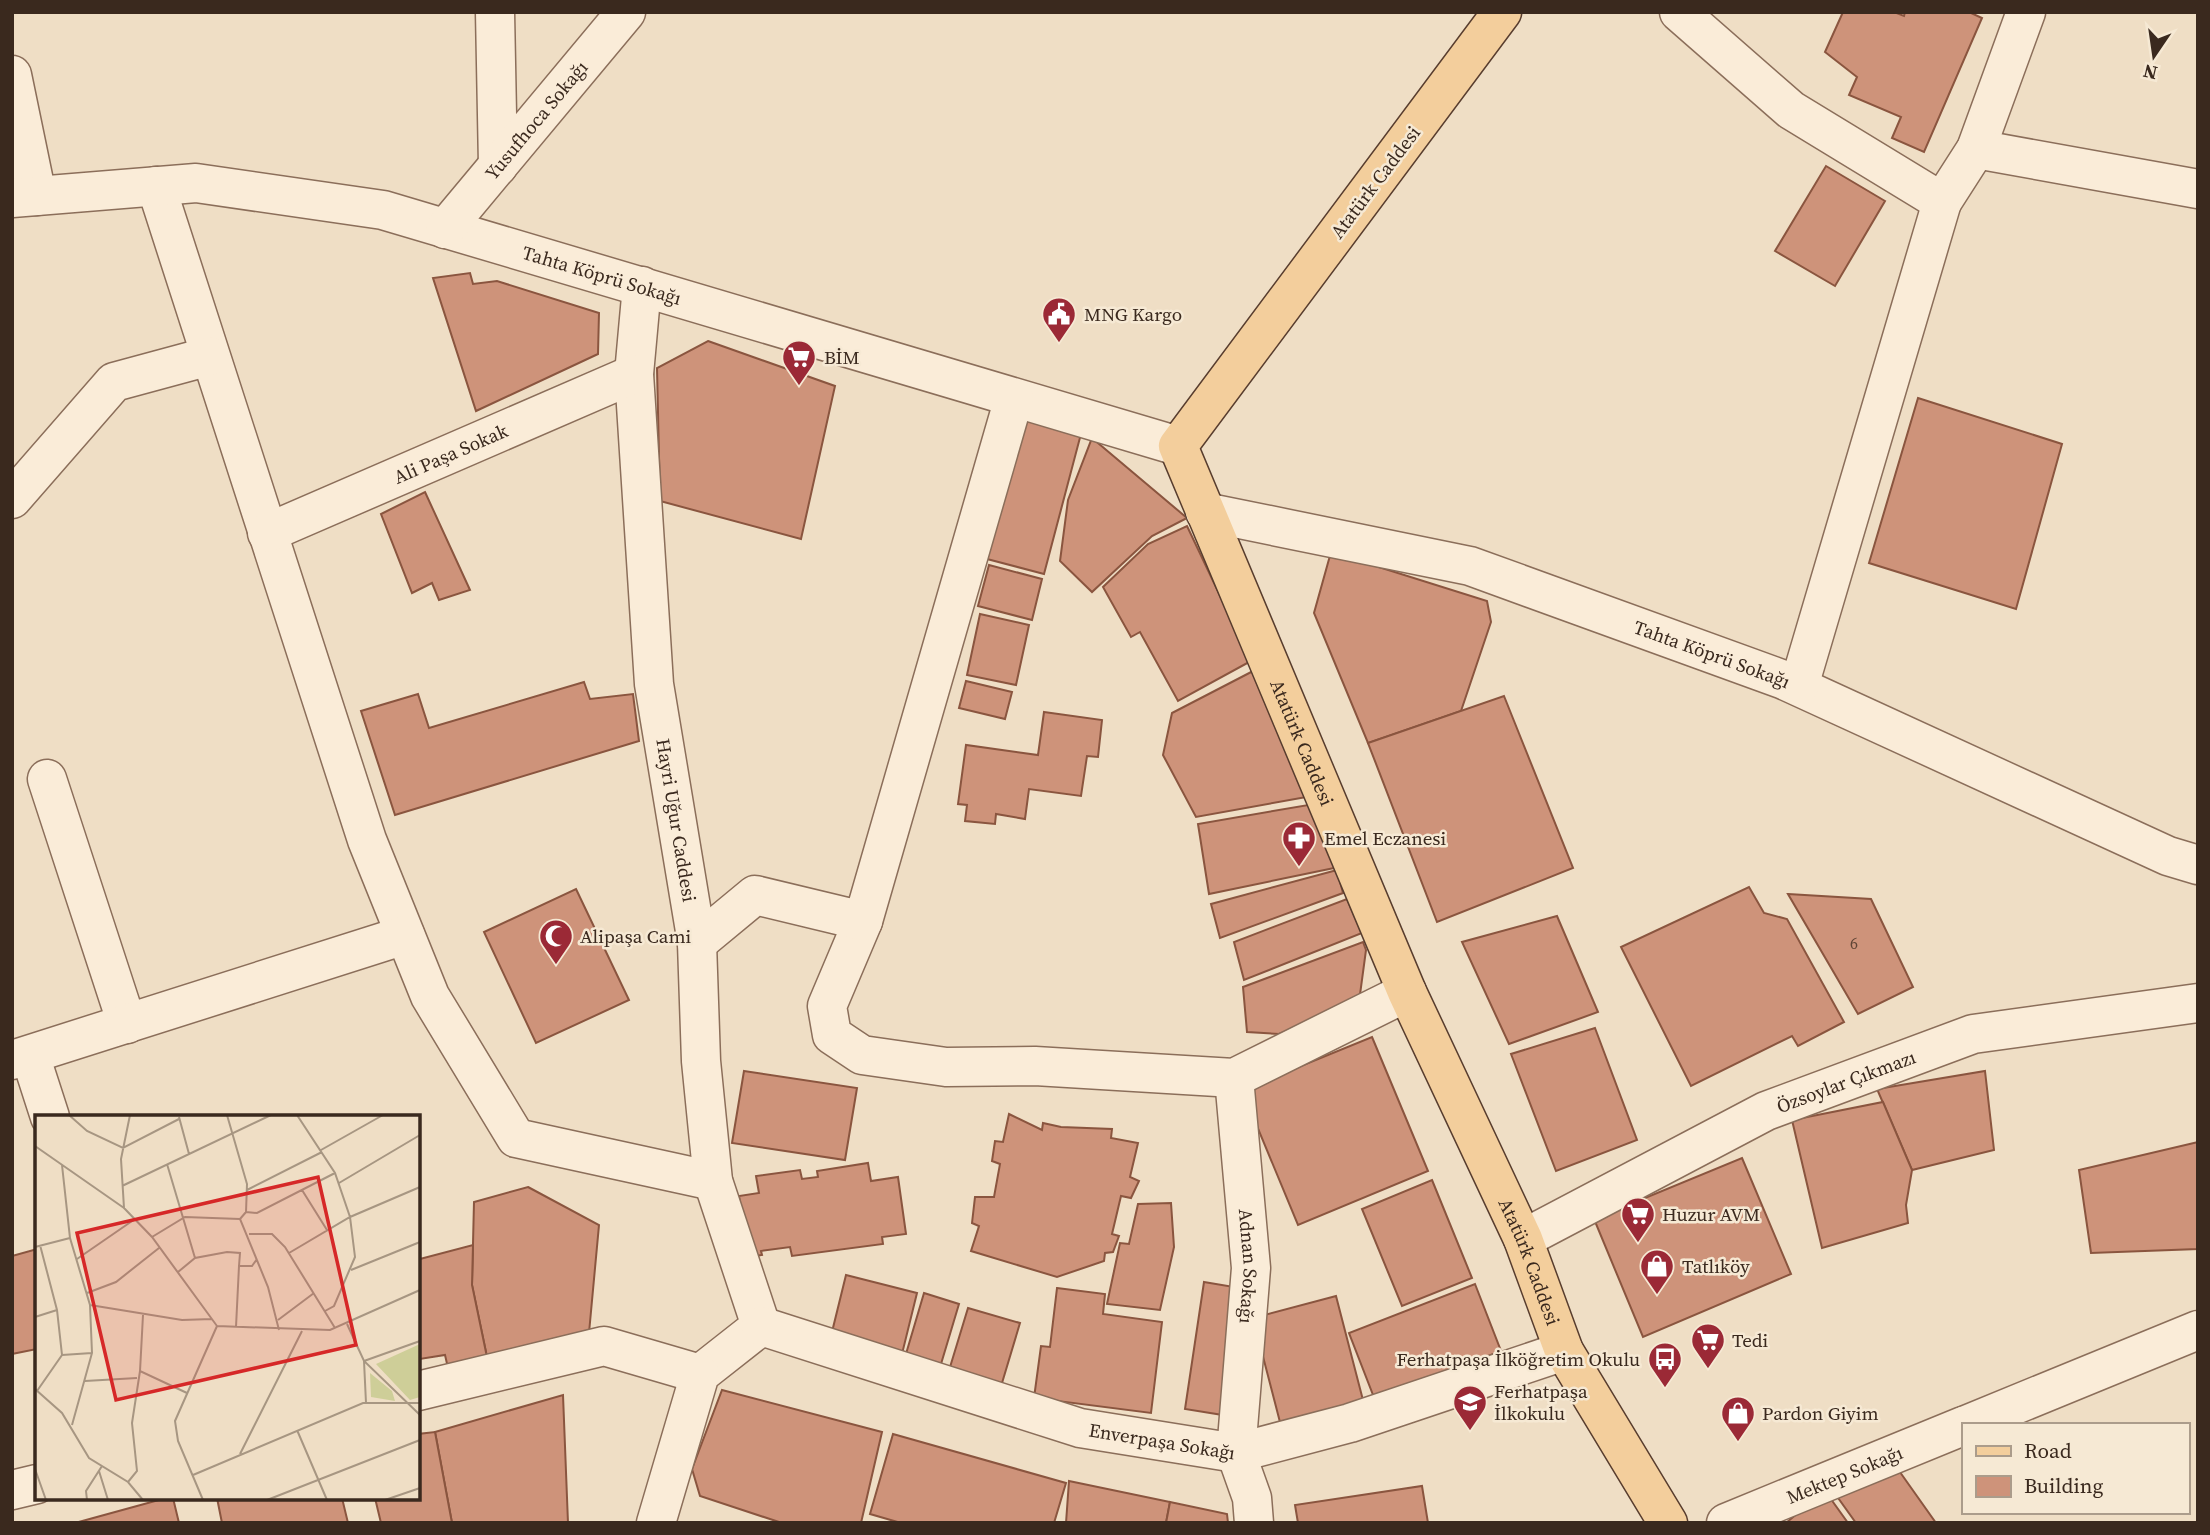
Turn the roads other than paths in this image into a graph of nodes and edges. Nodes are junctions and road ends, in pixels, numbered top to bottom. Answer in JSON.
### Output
{"nodes":[{"id":1,"x":495,"y":12,"type":"edge"},
{"id":2,"x":626,"y":12,"type":"edge"},
{"id":3,"x":1502,"y":12,"type":"edge"},
{"id":4,"x":1679,"y":12,"type":"edge"},
{"id":5,"x":2026,"y":12,"type":"edge"},
{"id":6,"x":12,"y":75,"type":"edge"},
{"id":7,"x":1976,"y":149,"type":"junction"},
{"id":8,"x":498,"y":166,"type":"junction"},
{"id":9,"x":156,"y":186,"type":"junction"},
{"id":10,"x":2198,"y":189,"type":"edge"},
{"id":11,"x":24,"y":197,"type":"edge"},
{"id":12,"x":1942,"y":202,"type":"junction"},
{"id":13,"x":446,"y":229,"type":"junction"},
{"id":14,"x":642,"y":286,"type":"junction"},
{"id":15,"x":210,"y":356,"type":"junction"},
{"id":16,"x":634,"y":374,"type":"junction"},
{"id":17,"x":1014,"y":398,"type":"junction"},
{"id":18,"x":1178,"y":446,"type":"junction"},
{"id":19,"x":12,"y":499,"type":"edge"},
{"id":20,"x":1205,"y":512,"type":"junction"},
{"id":21,"x":267,"y":533,"type":"junction"},
{"id":22,"x":1799,"y":686,"type":"junction"},
{"id":23,"x":47,"y":779,"type":"dead end"},
{"id":24,"x":2198,"y":865,"type":"edge"},
{"id":25,"x":863,"y":921,"type":"junction"},
{"id":26,"x":405,"y":934,"type":"junction"},
{"id":27,"x":697,"y":943,"type":"junction"},
{"id":28,"x":1407,"y":992,"type":"junction"},
{"id":29,"x":2198,"y":1003,"type":"edge"},
{"id":30,"x":127,"y":1024,"type":"junction"},
{"id":31,"x":21,"y":1058,"type":"edge"},
{"id":32,"x":1234,"y":1078,"type":"junction"},
{"id":33,"x":49,"y":1115,"type":"edge"},
{"id":34,"x":713,"y":1181,"type":"junction"},
{"id":35,"x":1523,"y":1239,"type":"junction"},
{"id":36,"x":761,"y":1325,"type":"junction"},
{"id":37,"x":2198,"y":1330,"type":"edge"},
{"id":38,"x":1564,"y":1351,"type":"junction"},
{"id":39,"x":700,"y":1374,"type":"junction"},
{"id":40,"x":420,"y":1391,"type":"edge"},
{"id":41,"x":1970,"y":1423,"type":"edge"},
{"id":42,"x":1962,"y":1426,"type":"edge"},
{"id":43,"x":1236,"y":1453,"type":"junction"},
{"id":44,"x":35,"y":1485,"type":"edge"},
{"id":45,"x":12,"y":1490,"type":"edge"},
{"id":46,"x":656,"y":1523,"type":"edge"},
{"id":47,"x":1254,"y":1523,"type":"edge"},
{"id":48,"x":1668,"y":1523,"type":"edge"},
{"id":49,"x":1726,"y":1523,"type":"edge"}],
"edges":[{"from":1,"to":8,"type":"street"},
{"from":2,"to":8,"type":"street","name":"Yusufhoca Sokağı"},
{"from":3,"to":18,"type":"main road","name":"Atatürk Caddesi"},
{"from":4,"to":12,"type":"street"},
{"from":5,"to":7,"type":"street"},
{"from":6,"to":11,"type":"street"},
{"from":7,"to":10,"type":"street"},
{"from":7,"to":12,"type":"street"},
{"from":8,"to":13,"type":"street","name":"Yusufhoca Sokağı"},
{"from":9,"to":11,"type":"street","name":"Tahta Köprü Sokağı"},
{"from":9,"to":13,"type":"street","name":"Tahta Köprü Sokağı"},
{"from":9,"to":15,"type":"street"},
{"from":12,"to":22,"type":"street"},
{"from":13,"to":14,"type":"street","name":"Tahta Köprü Sokağı"},
{"from":14,"to":16,"type":"street","name":"Hayri Uğur Caddesi"},
{"from":14,"to":17,"type":"street","name":"Tahta Köprü Sokağı"},
{"from":15,"to":19,"type":"street"},
{"from":15,"to":21,"type":"street"},
{"from":16,"to":21,"type":"street","name":"Ali Paşa Sokak"},
{"from":16,"to":27,"type":"street","name":"Hayri Uğur Caddesi"},
{"from":17,"to":18,"type":"street","name":"Tahta Köprü Sokağı"},
{"from":17,"to":25,"type":"street"},
{"from":18,"to":20,"type":"main road","name":"Atatürk Caddesi"},
{"from":20,"to":22,"type":"street","name":"Tahta Köprü Sokağı"},
{"from":20,"to":28,"type":"main road","name":"Atatürk Caddesi"},
{"from":21,"to":26,"type":"street"},
{"from":22,"to":24,"type":"street","name":"Tahta Köprü Sokağı"},
{"from":23,"to":30,"type":"street"},
{"from":25,"to":27,"type":"street"},
{"from":25,"to":32,"type":"street"},
{"from":26,"to":30,"type":"street"},
{"from":26,"to":34,"type":"street"},
{"from":27,"to":34,"type":"street","name":"Hayri Uğur Caddesi"},
{"from":28,"to":32,"type":"street"},
{"from":28,"to":35,"type":"main road","name":"Atatürk Caddesi"},
{"from":29,"to":35,"type":"street","name":"Özsoylar Çıkmazı"},
{"from":30,"to":31,"type":"street"},
{"from":31,"to":33,"type":"street"},
{"from":32,"to":43,"type":"street","name":"Adnan Sokağı"},
{"from":34,"to":36,"type":"street","name":"Hayri Uğur Caddesi"},
{"from":35,"to":38,"type":"main road","name":"Atatürk Caddesi"},
{"from":36,"to":39,"type":"street"},
{"from":36,"to":43,"type":"street","name":"Enverpaşa Sokağı"},
{"from":37,"to":41,"type":"street","name":"Mektep Sokağı"},
{"from":38,"to":43,"type":"street","name":"Enverpaşa Sokağı"},
{"from":38,"to":48,"type":"main road","name":"Atatürk Caddesi"},
{"from":39,"to":40,"type":"street"},
{"from":39,"to":46,"type":"street"},
{"from":42,"to":49,"type":"street","name":"Mektep Sokağı"},
{"from":43,"to":47,"type":"street"},
{"from":44,"to":45,"type":"street"}]}
